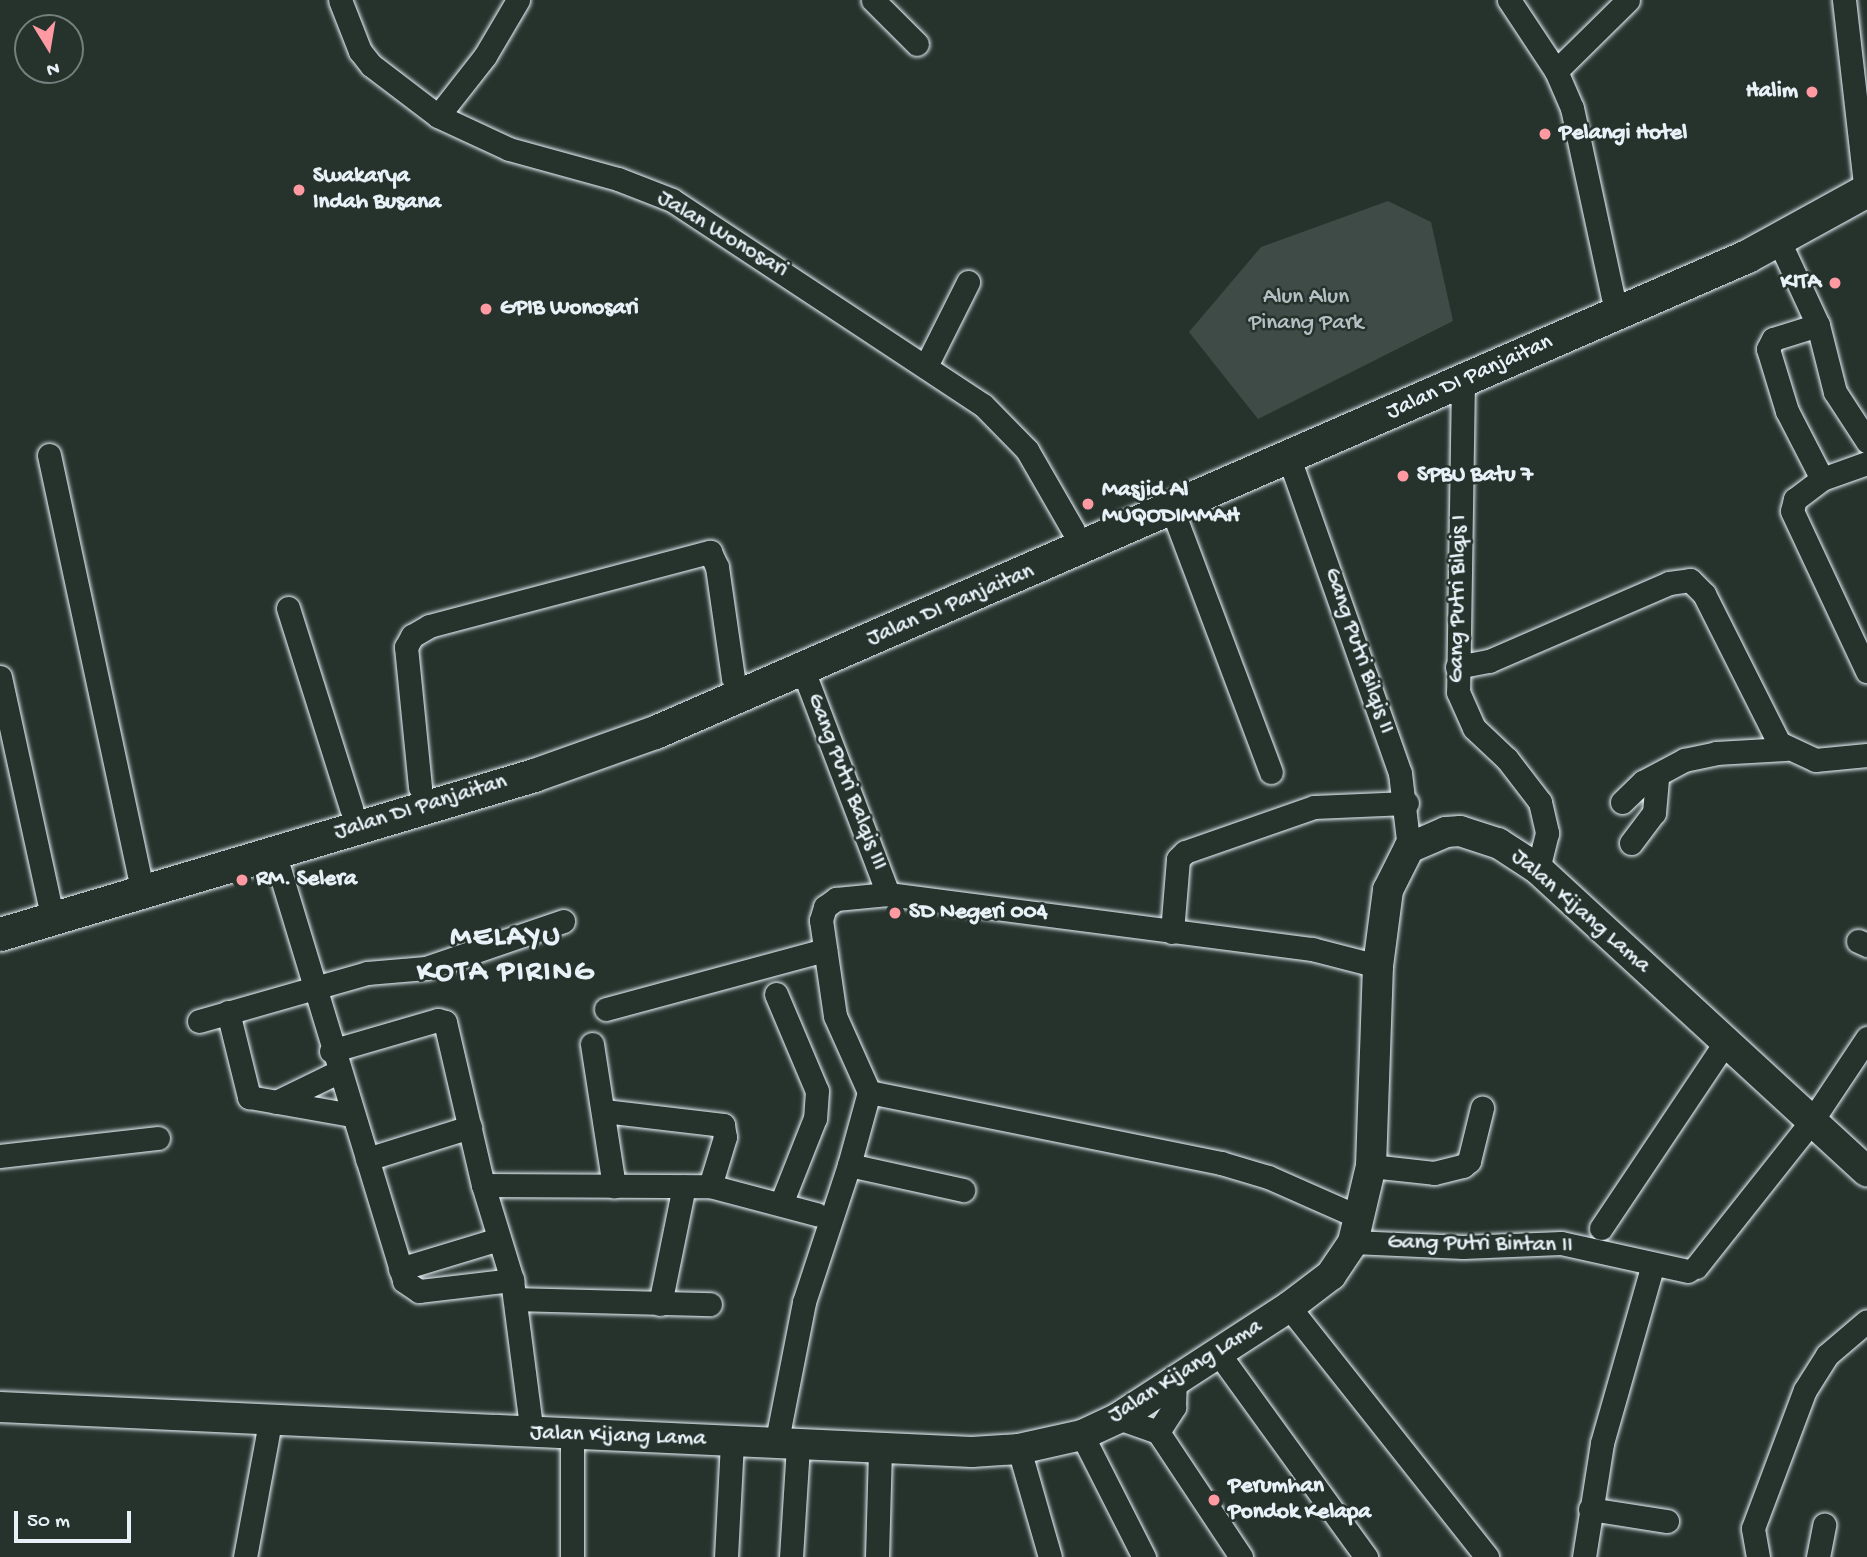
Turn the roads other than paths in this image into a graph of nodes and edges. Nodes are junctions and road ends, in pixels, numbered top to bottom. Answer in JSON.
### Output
{"nodes":[{"id":1,"x":340,"y":0,"type":"edge"},
{"id":2,"x":518,"y":0,"type":"edge"},
{"id":3,"x":873,"y":0,"type":"edge"},
{"id":4,"x":1628,"y":0,"type":"edge"},
{"id":5,"x":1844,"y":0,"type":"edge"},
{"id":6,"x":1511,"y":1,"type":"edge"},
{"id":7,"x":917,"y":44,"type":"dead end"},
{"id":8,"x":1556,"y":71,"type":"junction"},
{"id":9,"x":438,"y":116,"type":"junction"},
{"id":10,"x":1866,"y":180,"type":"edge"},
{"id":11,"x":1779,"y":241,"type":"junction"},
{"id":12,"x":968,"y":282,"type":"dead end"},
{"id":13,"x":1613,"y":298,"type":"junction"},
{"id":14,"x":1818,"y":325,"type":"junction"},
{"id":15,"x":926,"y":366,"type":"junction"},
{"id":16,"x":1463,"y":381,"type":"junction"},
{"id":17,"x":1867,"y":441,"type":"edge"},
{"id":18,"x":49,"y":455,"type":"dead end"},
{"id":19,"x":1289,"y":458,"type":"junction"},
{"id":20,"x":1867,"y":463,"type":"edge"},
{"id":21,"x":1822,"y":479,"type":"junction"},
{"id":22,"x":1172,"y":509,"type":"junction"},
{"id":23,"x":1073,"y":530,"type":"junction"},
{"id":24,"x":288,"y":608,"type":"dead end"},
{"id":25,"x":1457,"y":667,"type":"junction"},
{"id":26,"x":803,"y":670,"type":"junction"},
{"id":27,"x":1867,"y":671,"type":"edge"},
{"id":28,"x":0,"y":677,"type":"edge"},
{"id":29,"x":733,"y":678,"type":"junction"},
{"id":30,"x":1785,"y":749,"type":"junction"},
{"id":31,"x":1867,"y":755,"type":"edge"},
{"id":32,"x":1271,"y":772,"type":"dead end"},
{"id":33,"x":1657,"y":776,"type":"junction"},
{"id":34,"x":420,"y":787,"type":"junction"},
{"id":35,"x":1622,"y":802,"type":"dead end"},
{"id":36,"x":1407,"y":803,"type":"junction"},
{"id":37,"x":354,"y":818,"type":"junction"},
{"id":38,"x":1630,"y":843,"type":"dead end"},
{"id":39,"x":1409,"y":848,"type":"junction"},
{"id":40,"x":274,"y":852,"type":"junction"},
{"id":41,"x":1538,"y":869,"type":"junction"},
{"id":42,"x":139,"y":874,"type":"junction"},
{"id":43,"x":888,"y":894,"type":"junction"},
{"id":44,"x":49,"y":902,"type":"junction"},
{"id":45,"x":0,"y":916,"type":"edge"},
{"id":46,"x":563,"y":921,"type":"dead end"},
{"id":47,"x":1172,"y":932,"type":"junction"},
{"id":48,"x":0,"y":934,"type":"edge"},
{"id":49,"x":825,"y":950,"type":"junction"},
{"id":50,"x":1378,"y":966,"type":"junction"},
{"id":51,"x":314,"y":986,"type":"junction"},
{"id":52,"x":776,"y":994,"type":"dead end"},
{"id":53,"x":606,"y":1009,"type":"dead end"},
{"id":54,"x":228,"y":1012,"type":"junction"},
{"id":55,"x":199,"y":1021,"type":"dead end"},
{"id":56,"x":1867,"y":1038,"type":"edge"},
{"id":57,"x":1725,"y":1043,"type":"junction"},
{"id":58,"x":592,"y":1044,"type":"dead end"},
{"id":59,"x":335,"y":1061,"type":"junction"},
{"id":60,"x":869,"y":1092,"type":"junction"},
{"id":61,"x":276,"y":1102,"type":"junction"},
{"id":62,"x":1482,"y":1108,"type":"dead end"},
{"id":63,"x":604,"y":1111,"type":"junction"},
{"id":64,"x":352,"y":1115,"type":"junction"},
{"id":65,"x":1811,"y":1122,"type":"junction"},
{"id":66,"x":470,"y":1127,"type":"junction"},
{"id":67,"x":158,"y":1138,"type":"dead end"},
{"id":68,"x":0,"y":1156,"type":"edge"},
{"id":69,"x":366,"y":1158,"type":"junction"},
{"id":70,"x":849,"y":1165,"type":"junction"},
{"id":71,"x":1371,"y":1166,"type":"junction"},
{"id":72,"x":1867,"y":1172,"type":"edge"},
{"id":73,"x":484,"y":1185,"type":"junction"},
{"id":74,"x":614,"y":1186,"type":"junction"},
{"id":75,"x":684,"y":1186,"type":"junction"},
{"id":76,"x":710,"y":1186,"type":"junction"},
{"id":77,"x":963,"y":1190,"type":"dead end"},
{"id":78,"x":781,"y":1204,"type":"junction"},
{"id":79,"x":816,"y":1214,"type":"dead end"},
{"id":80,"x":1601,"y":1228,"type":"dead end"},
{"id":81,"x":1357,"y":1230,"type":"junction"},
{"id":82,"x":499,"y":1239,"type":"junction"},
{"id":83,"x":1653,"y":1264,"type":"junction"},
{"id":84,"x":400,"y":1269,"type":"junction"},
{"id":85,"x":514,"y":1290,"type":"junction"},
{"id":86,"x":660,"y":1304,"type":"junction"},
{"id":87,"x":709,"y":1304,"type":"dead end"},
{"id":88,"x":1289,"y":1307,"type":"junction"},
{"id":89,"x":1867,"y":1321,"type":"edge"},
{"id":90,"x":1219,"y":1354,"type":"junction"},
{"id":91,"x":1175,"y":1380,"type":"junction"},
{"id":92,"x":0,"y":1407,"type":"edge"},
{"id":93,"x":1118,"y":1418,"type":"junction"},
{"id":94,"x":270,"y":1422,"type":"junction"},
{"id":95,"x":1158,"y":1432,"type":"junction"},
{"id":96,"x":532,"y":1433,"type":"junction"},
{"id":97,"x":572,"y":1434,"type":"junction"},
{"id":98,"x":1082,"y":1434,"type":"junction"},
{"id":99,"x":732,"y":1442,"type":"junction"},
{"id":100,"x":787,"y":1445,"type":"junction"},
{"id":101,"x":880,"y":1449,"type":"junction"},
{"id":102,"x":1019,"y":1449,"type":"junction"},
{"id":103,"x":1590,"y":1509,"type":"junction"},
{"id":104,"x":1667,"y":1521,"type":"dead end"},
{"id":105,"x":1824,"y":1525,"type":"dead end"},
{"id":106,"x":245,"y":1557,"type":"edge"},
{"id":107,"x":572,"y":1557,"type":"edge"},
{"id":108,"x":726,"y":1557,"type":"edge"},
{"id":109,"x":791,"y":1557,"type":"edge"},
{"id":110,"x":877,"y":1557,"type":"edge"},
{"id":111,"x":1051,"y":1557,"type":"edge"},
{"id":112,"x":1144,"y":1557,"type":"edge"},
{"id":113,"x":1241,"y":1557,"type":"edge"},
{"id":114,"x":1367,"y":1557,"type":"edge"},
{"id":115,"x":1487,"y":1557,"type":"edge"},
{"id":116,"x":1584,"y":1557,"type":"edge"},
{"id":117,"x":1758,"y":1557,"type":"edge"},
{"id":118,"x":1818,"y":1557,"type":"edge"}],
"edges":[{"from":1,"to":9,"type":"street","name":"Jalan Wonosari"},
{"from":2,"to":9,"type":"street"},
{"from":3,"to":7,"type":"street"},
{"from":4,"to":8,"type":"street"},
{"from":5,"to":10,"type":"street"},
{"from":6,"to":8,"type":"street"},
{"from":8,"to":13,"type":"street"},
{"from":9,"to":15,"type":"street","name":"Jalan Wonosari"},
{"from":10,"to":11,"type":"highway","name":"Jalan DI Panjaitan"},
{"from":10,"to":13,"type":"highway","name":"Jalan DI Panjaitan"},
{"from":11,"to":14,"type":"street"},
{"from":11,"to":16,"type":"highway","name":"Jalan DI Panjaitan"},
{"from":12,"to":15,"type":"street"},
{"from":13,"to":23,"type":"highway","name":"Jalan DI Panjaitan"},
{"from":14,"to":17,"type":"street"},
{"from":14,"to":21,"type":"street"},
{"from":15,"to":23,"type":"street","name":"Jalan Wonosari"},
{"from":16,"to":19,"type":"highway","name":"Jalan DI Panjaitan"},
{"from":16,"to":25,"type":"street","name":"Gang Putri Bilqis I"},
{"from":18,"to":42,"type":"street"},
{"from":19,"to":22,"type":"highway","name":"Jalan DI Panjaitan"},
{"from":19,"to":36,"type":"street","name":"Gang Putri Bilqis II"},
{"from":20,"to":21,"type":"street"},
{"from":21,"to":27,"type":"street"},
{"from":22,"to":26,"type":"highway","name":"Jalan DI Panjaitan"},
{"from":22,"to":32,"type":"street"},
{"from":23,"to":29,"type":"highway","name":"Jalan DI Panjaitan"},
{"from":24,"to":37,"type":"street"},
{"from":25,"to":30,"type":"street"},
{"from":25,"to":41,"type":"street","name":"Gang Putri Bilqis I"},
{"from":26,"to":37,"type":"highway","name":"Jalan DI Panjaitan"},
{"from":26,"to":43,"type":"street","name":"Gang Putri Balqis III"},
{"from":28,"to":44,"type":"street"},
{"from":29,"to":34,"type":"highway","name":"Jalan DI Panjaitan"},
{"from":29,"to":34,"type":"street"},
{"from":30,"to":31,"type":"street"},
{"from":30,"to":33,"type":"street"},
{"from":33,"to":35,"type":"street"},
{"from":33,"to":38,"type":"street"},
{"from":34,"to":37,"type":"highway","name":"Jalan DI Panjaitan"},
{"from":36,"to":39,"type":"street","name":"Gang Putri Bilqis II"},
{"from":36,"to":47,"type":"street"},
{"from":37,"to":40,"type":"highway","name":"Jalan DI Panjaitan"},
{"from":37,"to":42,"type":"highway","name":"Jalan DI Panjaitan"},
{"from":39,"to":41,"type":"main road","name":"Jalan Kijang Lama"},
{"from":39,"to":50,"type":"main road","name":"Jalan Kijang Lama"},
{"from":40,"to":48,"type":"highway","name":"Jalan DI Panjaitan"},
{"from":40,"to":51,"type":"street"},
{"from":41,"to":57,"type":"main road","name":"Jalan Kijang Lama"},
{"from":42,"to":44,"type":"highway","name":"Jalan DI Panjaitan"},
{"from":43,"to":47,"type":"street"},
{"from":43,"to":49,"type":"street"},
{"from":44,"to":45,"type":"highway","name":"Jalan DI Panjaitan"},
{"from":46,"to":51,"type":"street"},
{"from":47,"to":50,"type":"street"},
{"from":49,"to":53,"type":"street"},
{"from":49,"to":60,"type":"street"},
{"from":50,"to":71,"type":"main road","name":"Jalan Kijang Lama"},
{"from":51,"to":54,"type":"street"},
{"from":51,"to":59,"type":"street"},
{"from":52,"to":78,"type":"street"},
{"from":54,"to":55,"type":"street"},
{"from":54,"to":61,"type":"street"},
{"from":56,"to":65,"type":"street","name":"Gang Putri Bintan II"},
{"from":57,"to":65,"type":"main road","name":"Jalan Kijang Lama"},
{"from":57,"to":80,"type":"street"},
{"from":58,"to":63,"type":"street"},
{"from":59,"to":61,"type":"street"},
{"from":59,"to":64,"type":"street"},
{"from":59,"to":66,"type":"street"},
{"from":60,"to":70,"type":"street"},
{"from":60,"to":81,"type":"street"},
{"from":61,"to":64,"type":"street"},
{"from":62,"to":71,"type":"street"},
{"from":63,"to":74,"type":"street"},
{"from":63,"to":76,"type":"street"},
{"from":64,"to":69,"type":"street"},
{"from":65,"to":72,"type":"main road","name":"Jalan Kijang Lama"},
{"from":65,"to":83,"type":"street","name":"Gang Putri Bintan II"},
{"from":66,"to":69,"type":"street"},
{"from":66,"to":73,"type":"street"},
{"from":67,"to":68,"type":"street"},
{"from":69,"to":84,"type":"street"},
{"from":70,"to":77,"type":"street"},
{"from":70,"to":100,"type":"street"},
{"from":71,"to":81,"type":"main road","name":"Jalan Kijang Lama"},
{"from":73,"to":74,"type":"street"},
{"from":73,"to":82,"type":"street"},
{"from":74,"to":75,"type":"street"},
{"from":75,"to":76,"type":"street"},
{"from":75,"to":86,"type":"street"},
{"from":76,"to":78,"type":"street"},
{"from":78,"to":79,"type":"street"},
{"from":81,"to":83,"type":"street","name":"Gang Putri Bintan II"},
{"from":81,"to":88,"type":"main road","name":"Jalan Kijang Lama"},
{"from":82,"to":84,"type":"street"},
{"from":82,"to":85,"type":"street"},
{"from":83,"to":103,"type":"street"},
{"from":84,"to":85,"type":"street"},
{"from":85,"to":86,"type":"street"},
{"from":85,"to":96,"type":"street"},
{"from":86,"to":87,"type":"street"},
{"from":88,"to":90,"type":"main road","name":"Jalan Kijang Lama"},
{"from":88,"to":115,"type":"street"},
{"from":89,"to":117,"type":"street"},
{"from":90,"to":91,"type":"main road","name":"Jalan Kijang Lama"},
{"from":90,"to":114,"type":"street"},
{"from":91,"to":93,"type":"main road","name":"Jalan Kijang Lama"},
{"from":91,"to":95,"type":"street"},
{"from":92,"to":94,"type":"main road","name":"Jalan Kijang Lama"},
{"from":93,"to":95,"type":"street"},
{"from":93,"to":98,"type":"main road","name":"Jalan Kijang Lama"},
{"from":94,"to":96,"type":"main road","name":"Jalan Kijang Lama"},
{"from":94,"to":106,"type":"street"},
{"from":95,"to":113,"type":"street"},
{"from":96,"to":97,"type":"main road","name":"Jalan Kijang Lama"},
{"from":97,"to":99,"type":"main road","name":"Jalan Kijang Lama"},
{"from":97,"to":107,"type":"street"},
{"from":98,"to":102,"type":"main road","name":"Jalan Kijang Lama"},
{"from":98,"to":112,"type":"street"},
{"from":99,"to":100,"type":"main road","name":"Jalan Kijang Lama"},
{"from":99,"to":108,"type":"street"},
{"from":100,"to":101,"type":"main road","name":"Jalan Kijang Lama"},
{"from":100,"to":109,"type":"street"},
{"from":101,"to":102,"type":"main road","name":"Jalan Kijang Lama"},
{"from":101,"to":110,"type":"street"},
{"from":102,"to":111,"type":"street"},
{"from":103,"to":104,"type":"street"},
{"from":103,"to":116,"type":"street"},
{"from":105,"to":118,"type":"street"}]}
